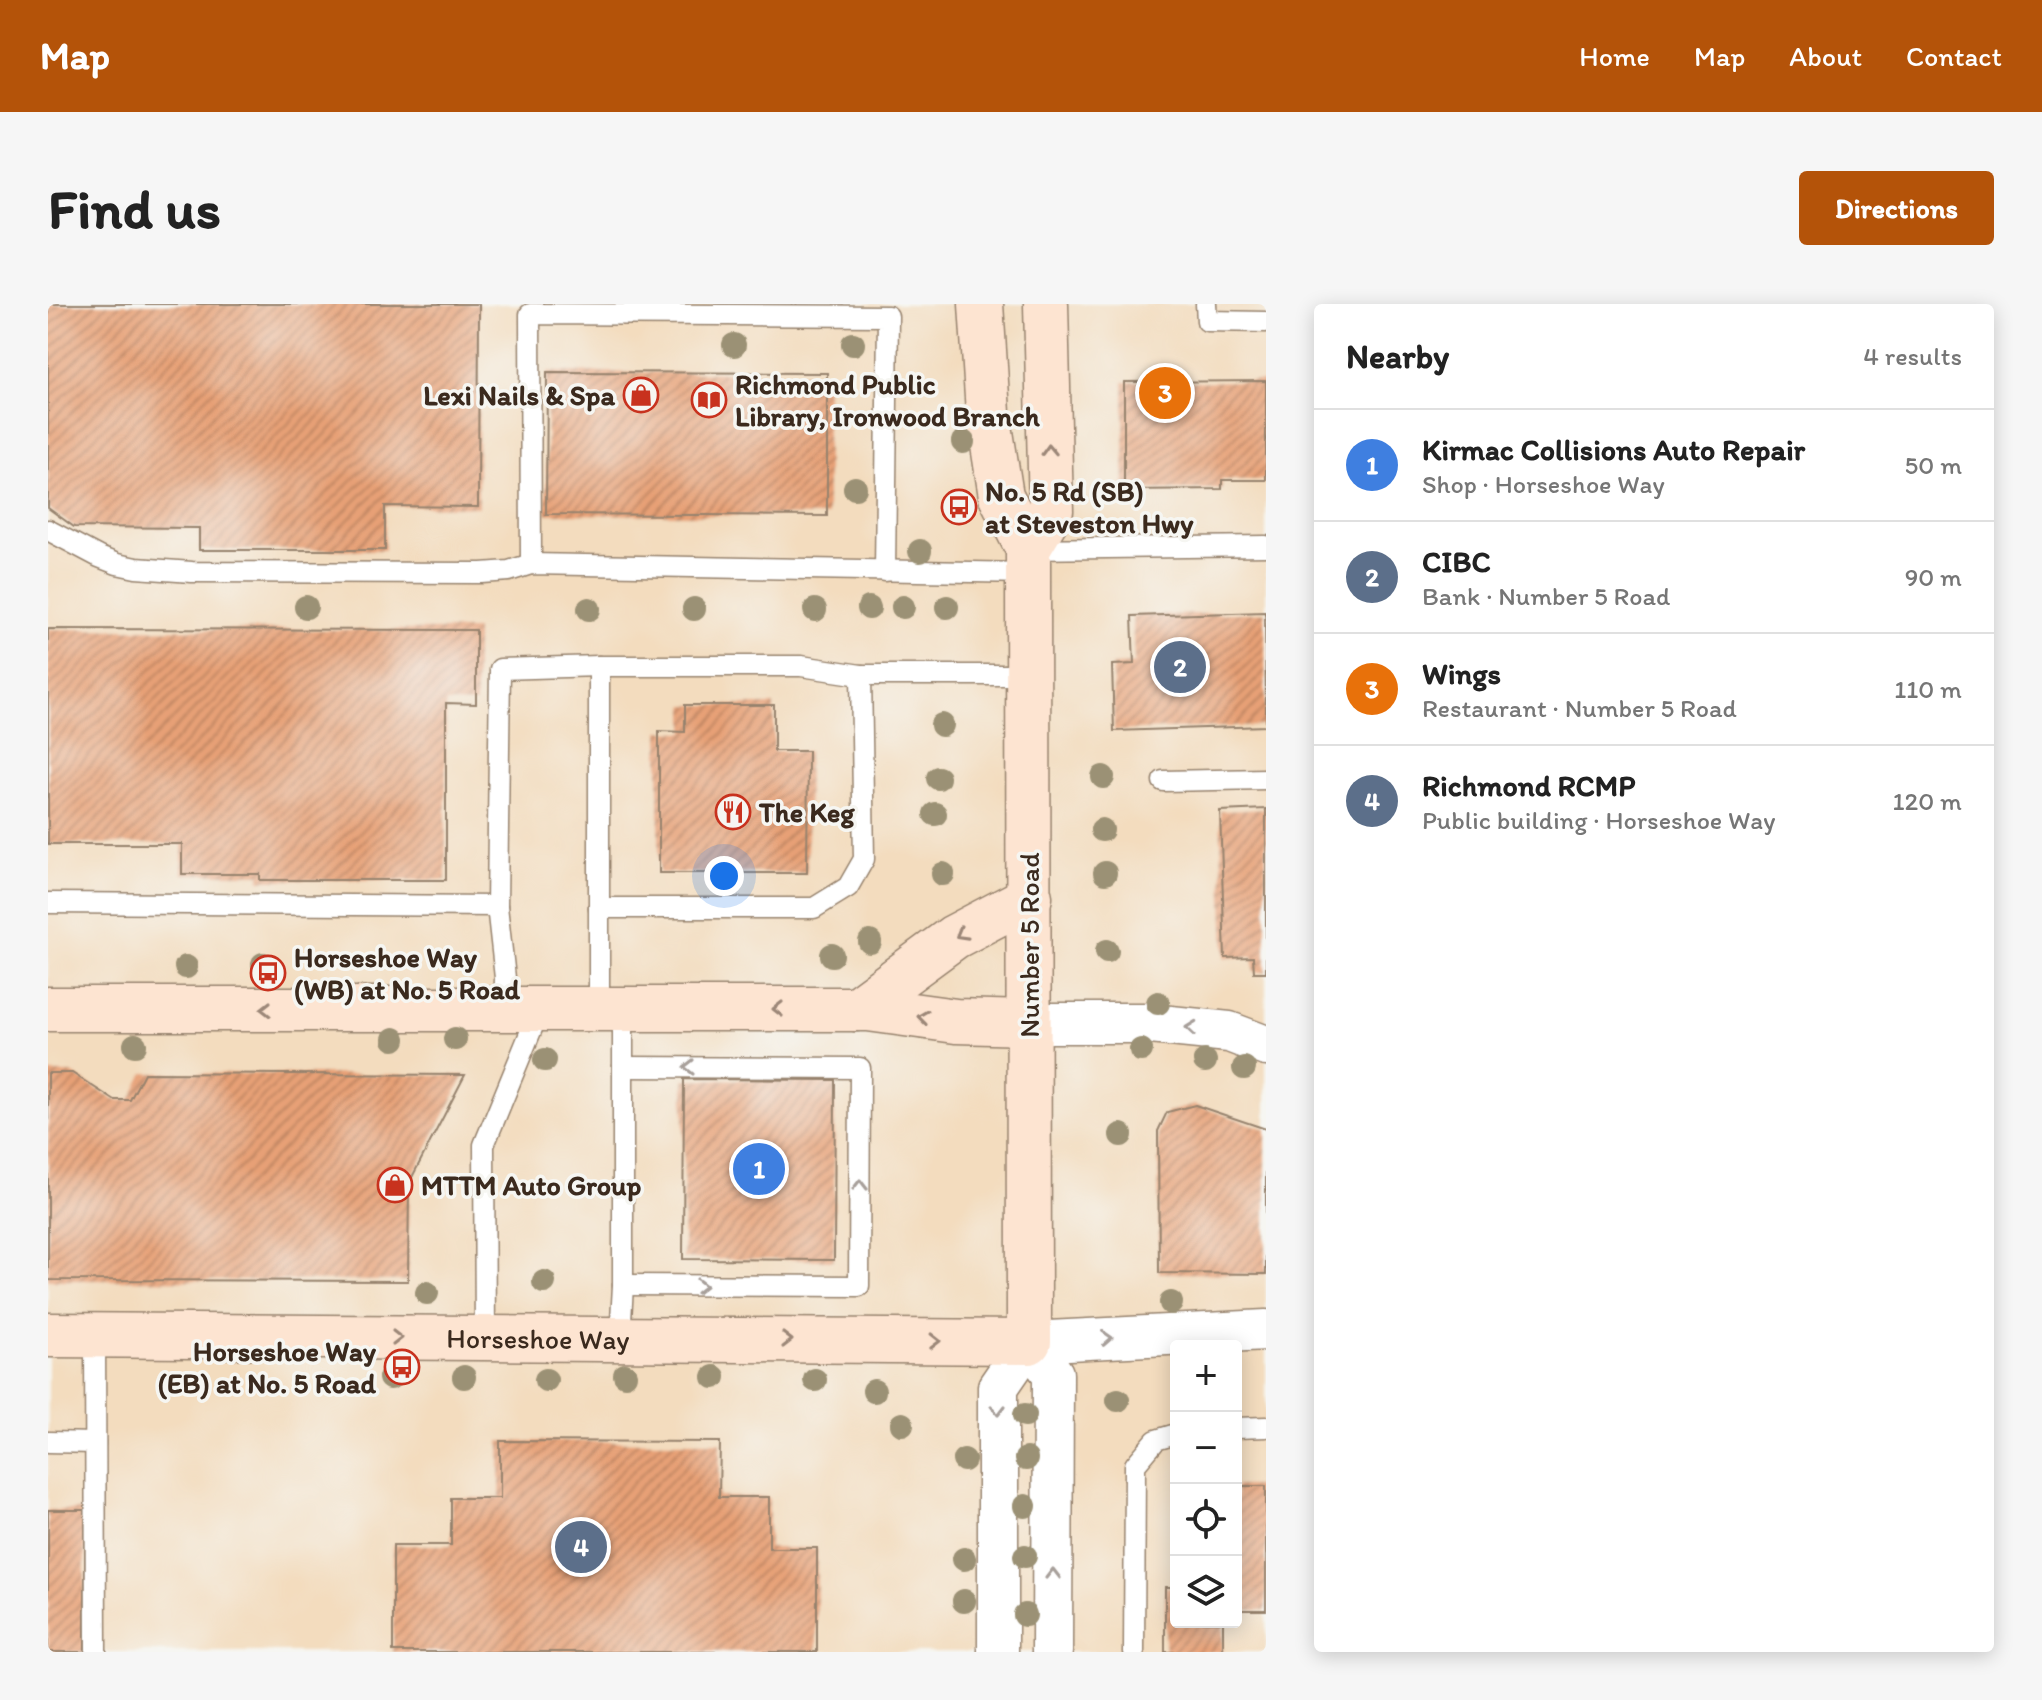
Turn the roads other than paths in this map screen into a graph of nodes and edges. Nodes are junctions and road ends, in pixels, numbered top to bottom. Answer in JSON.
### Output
{"nodes":[{"id":1,"x":981,"y":304,"type":"edge"},
{"id":2,"x":1046,"y":304,"type":"edge"},
{"id":3,"x":1206,"y":304,"type":"edge"},
{"id":4,"x":746,"y":310,"type":"edge"},
{"id":5,"x":1266,"y":322,"type":"edge"},
{"id":6,"x":48,"y":530,"type":"edge"},
{"id":7,"x":1266,"y":546,"type":"edge"},
{"id":8,"x":1028,"y":561,"type":"junction"},
{"id":9,"x":531,"y":564,"type":"junction"},
{"id":10,"x":885,"y":571,"type":"junction"},
{"id":11,"x":599,"y":666,"type":"junction"},
{"id":12,"x":861,"y":675,"type":"junction"},
{"id":13,"x":1028,"y":675,"type":"junction"},
{"id":14,"x":1266,"y":779,"type":"edge"},
{"id":15,"x":1163,"y":781,"type":"dead end"},
{"id":16,"x":1030,"y":897,"type":"junction"},
{"id":17,"x":48,"y":903,"type":"edge"},
{"id":18,"x":497,"y":906,"type":"junction"},
{"id":19,"x":599,"y":908,"type":"junction"},
{"id":20,"x":48,"y":1009,"type":"edge"},
{"id":21,"x":522,"y":1009,"type":"junction"},
{"id":22,"x":611,"y":1009,"type":"junction"},
{"id":23,"x":856,"y":1009,"type":"junction"},
{"id":24,"x":1028,"y":1023,"type":"junction"},
{"id":25,"x":1266,"y":1046,"type":"edge"},
{"id":26,"x":623,"y":1067,"type":"junction"},
{"id":27,"x":623,"y":1285,"type":"junction"},
{"id":28,"x":1266,"y":1330,"type":"edge"},
{"id":29,"x":48,"y":1335,"type":"edge"},
{"id":30,"x":95,"y":1335,"type":"junction"},
{"id":31,"x":485,"y":1339,"type":"junction"},
{"id":32,"x":620,"y":1339,"type":"junction"},
{"id":33,"x":1029,"y":1342,"type":"junction"},
{"id":34,"x":1266,"y":1427,"type":"edge"},
{"id":35,"x":1242,"y":1428,"type":"edge"},
{"id":36,"x":1170,"y":1436,"type":"edge"},
{"id":37,"x":48,"y":1442,"type":"edge"},
{"id":38,"x":95,"y":1443,"type":"junction"},
{"id":39,"x":96,"y":1652,"type":"edge"},
{"id":40,"x":998,"y":1652,"type":"edge"},
{"id":41,"x":1052,"y":1652,"type":"edge"},
{"id":42,"x":1134,"y":1652,"type":"edge"}],
"edges":[{"from":1,"to":8,"type":"street","name":"Number 5 Road"},
{"from":8,"to":2,"type":"street","one_way":true},
{"from":3,"to":5,"type":"lane"},
{"from":4,"to":9,"type":"lane"},
{"from":4,"to":10,"type":"lane"},
{"from":6,"to":9,"type":"lane"},
{"from":7,"to":8,"type":"lane"},
{"from":8,"to":10,"type":"lane"},
{"from":8,"to":13,"type":"street","name":"Number 5 Road"},
{"from":9,"to":10,"type":"lane"},
{"from":11,"to":12,"type":"lane"},
{"from":11,"to":18,"type":"lane"},
{"from":11,"to":19,"type":"lane"},
{"from":12,"to":13,"type":"lane"},
{"from":12,"to":19,"type":"lane"},
{"from":13,"to":16,"type":"street","name":"Number 5 Road"},
{"from":14,"to":15,"type":"lane"},
{"from":16,"to":23,"type":"street","one_way":true},
{"from":16,"to":24,"type":"street","name":"Number 5 Road"},
{"from":17,"to":18,"type":"lane"},
{"from":18,"to":21,"type":"lane"},
{"from":19,"to":22,"type":"lane"},
{"from":21,"to":20,"type":"street","one_way":true},
{"from":21,"to":22,"type":"street"},
{"from":21,"to":31,"type":"lane"},
{"from":23,"to":22,"type":"street","one_way":true},
{"from":22,"to":26,"type":"lane"},
{"from":24,"to":23,"type":"street","one_way":true},
{"from":25,"to":24,"type":"street","one_way":true},
{"from":24,"to":33,"type":"street","name":"Number 5 Road"},
{"from":26,"to":27,"type":"lane"},
{"from":27,"to":26,"type":"lane","one_way":true},
{"from":27,"to":32,"type":"lane"},
{"from":33,"to":28,"type":"street","one_way":true},
{"from":29,"to":30,"type":"street","name":"Horseshoe Way"},
{"from":30,"to":31,"type":"street","name":"Horseshoe Way","one_way":true},
{"from":30,"to":38,"type":"lane"},
{"from":31,"to":32,"type":"street","name":"Horseshoe Way"},
{"from":32,"to":33,"type":"street","name":"Horseshoe Way","one_way":true},
{"from":33,"to":40,"type":"street","one_way":true},
{"from":41,"to":33,"type":"street","one_way":true},
{"from":34,"to":35,"type":"lane"},
{"from":36,"to":42,"type":"lane"},
{"from":37,"to":38,"type":"lane"},
{"from":38,"to":39,"type":"lane"}]}
